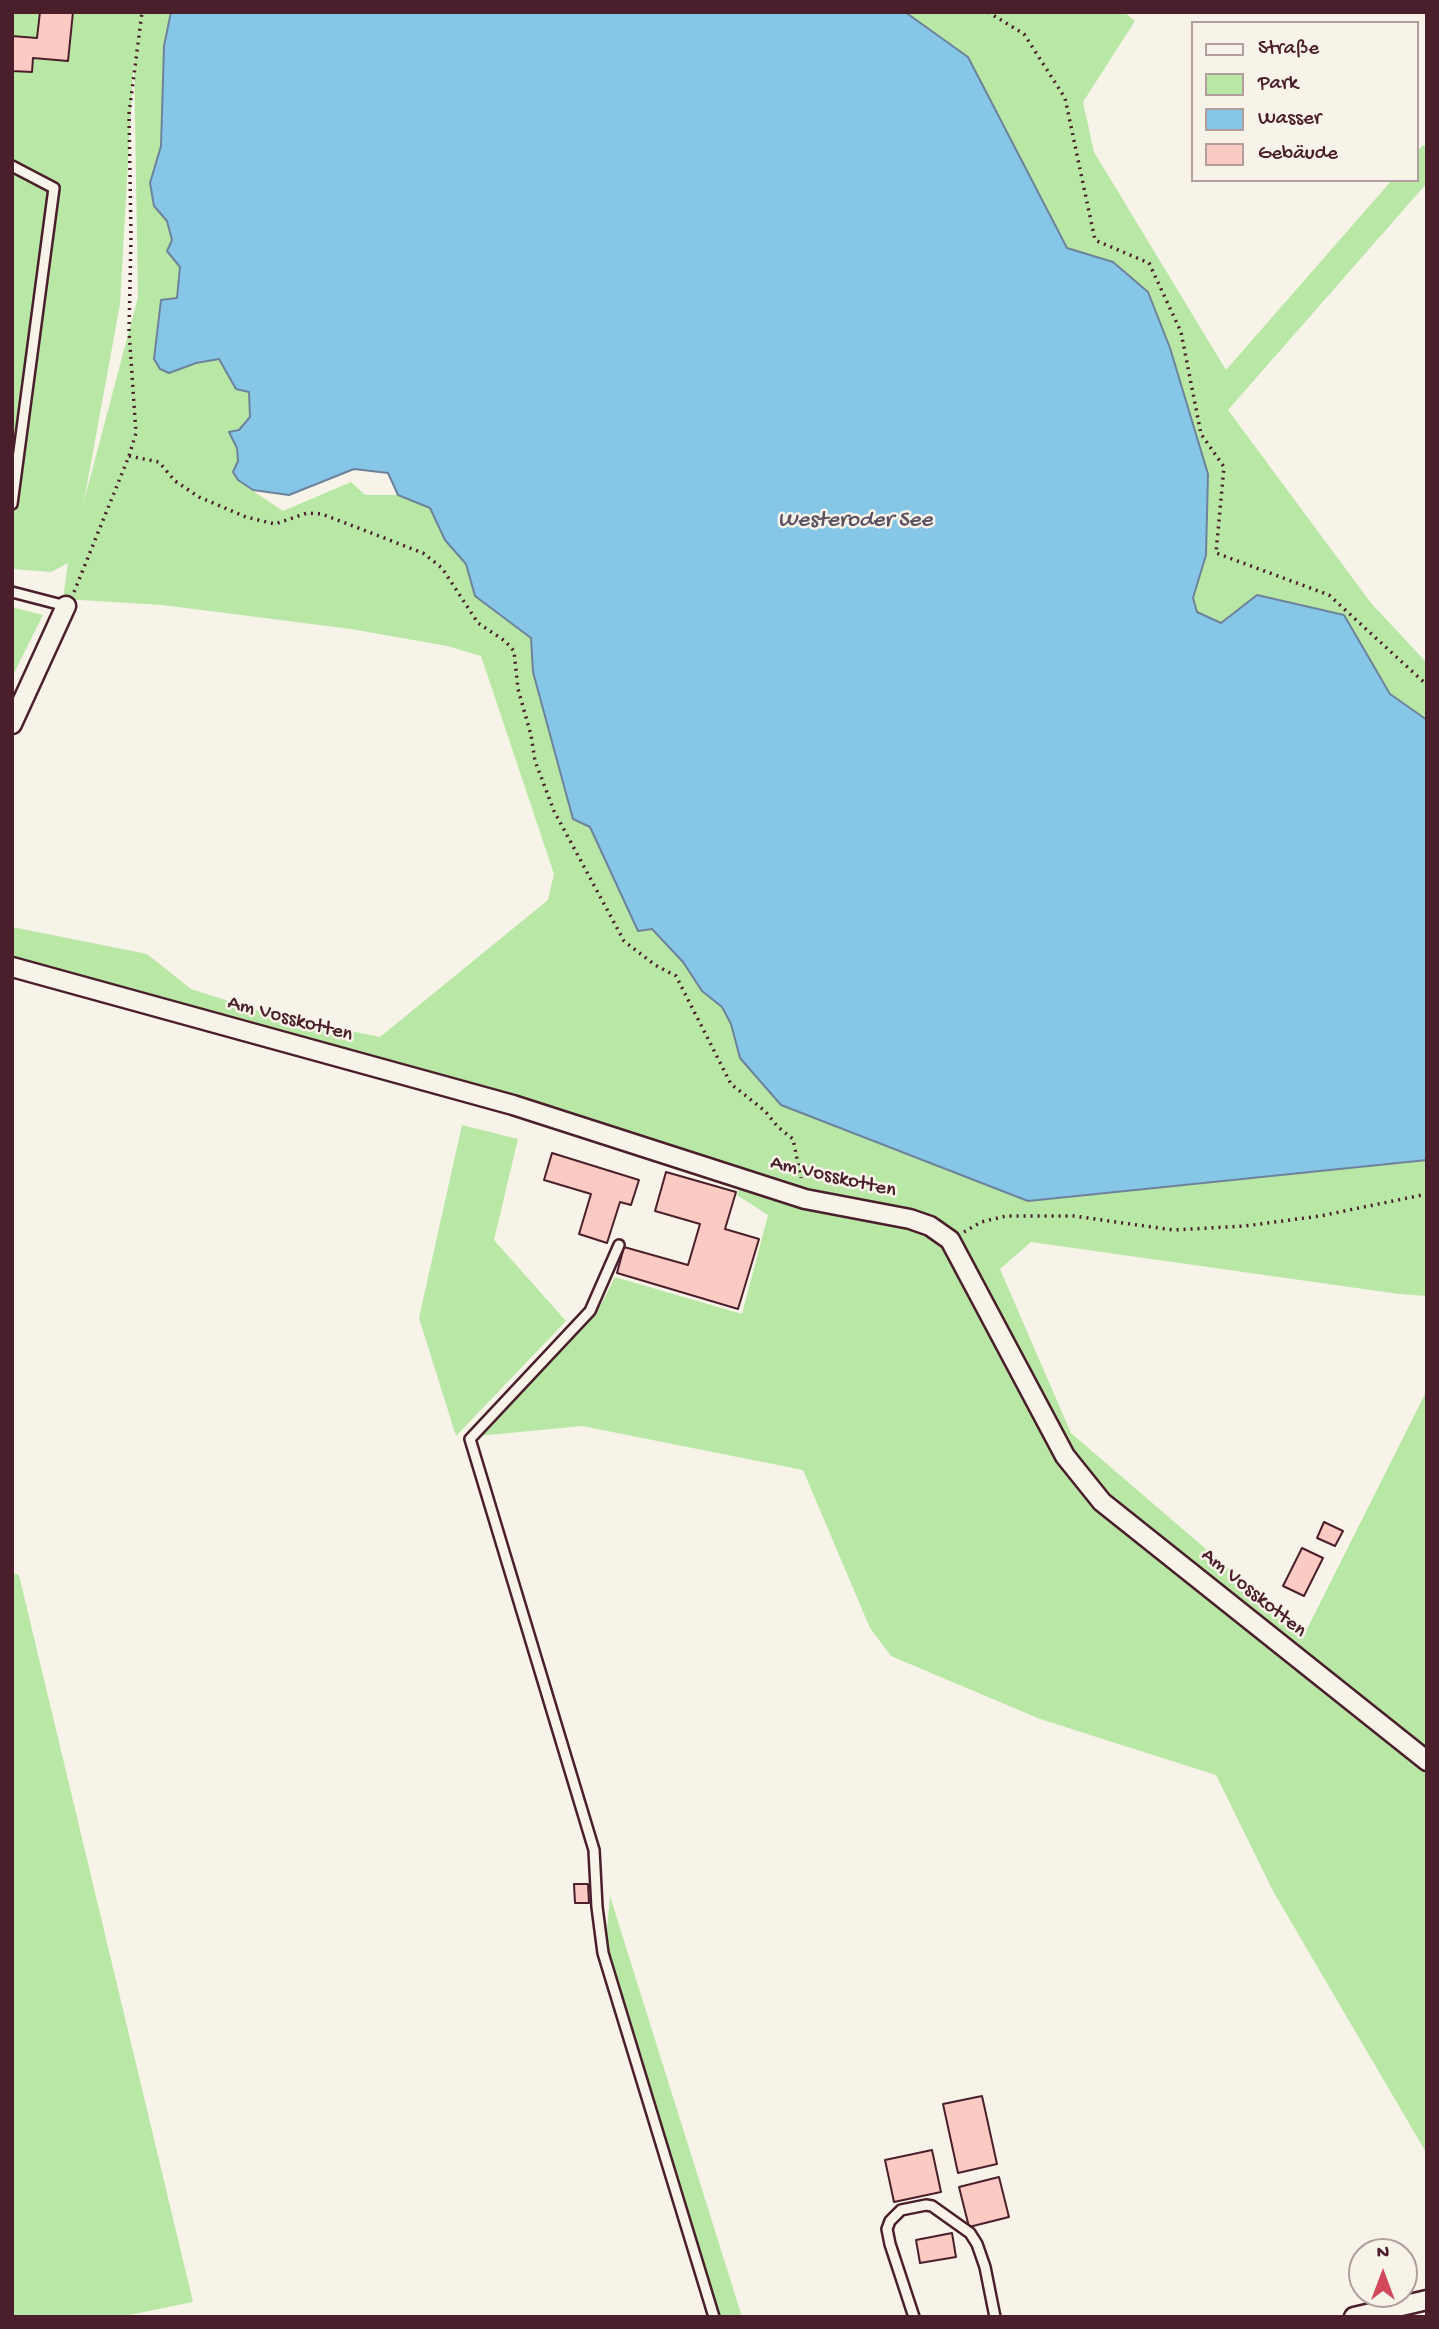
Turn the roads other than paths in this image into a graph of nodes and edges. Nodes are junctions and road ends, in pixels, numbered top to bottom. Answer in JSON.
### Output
{"nodes":[{"id":1,"x":12,"y":166,"type":"edge"},
{"id":2,"x":12,"y":504,"type":"edge"},
{"id":3,"x":12,"y":592,"type":"edge"},
{"id":4,"x":66,"y":606,"type":"joint"},
{"id":5,"x":12,"y":724,"type":"edge"},
{"id":6,"x":12,"y":967,"type":"edge"},
{"id":7,"x":620,"y":1245,"type":"dead end"},
{"id":8,"x":1427,"y":1761,"type":"edge"},
{"id":9,"x":1427,"y":2300,"type":"edge"},
{"id":10,"x":714,"y":2317,"type":"edge"},
{"id":11,"x":914,"y":2317,"type":"edge"},
{"id":12,"x":995,"y":2317,"type":"edge"},
{"id":13,"x":1354,"y":2317,"type":"edge"}],
"edges":[{"from":1,"to":2,"type":"lane"},
{"from":3,"to":4,"type":"lane"},
{"from":4,"to":5,"type":"street"},
{"from":6,"to":8,"type":"street","name":"Am Vosskotten"},
{"from":7,"to":10,"type":"lane"},
{"from":9,"to":13,"type":"street"},
{"from":11,"to":12,"type":"lane"}]}
